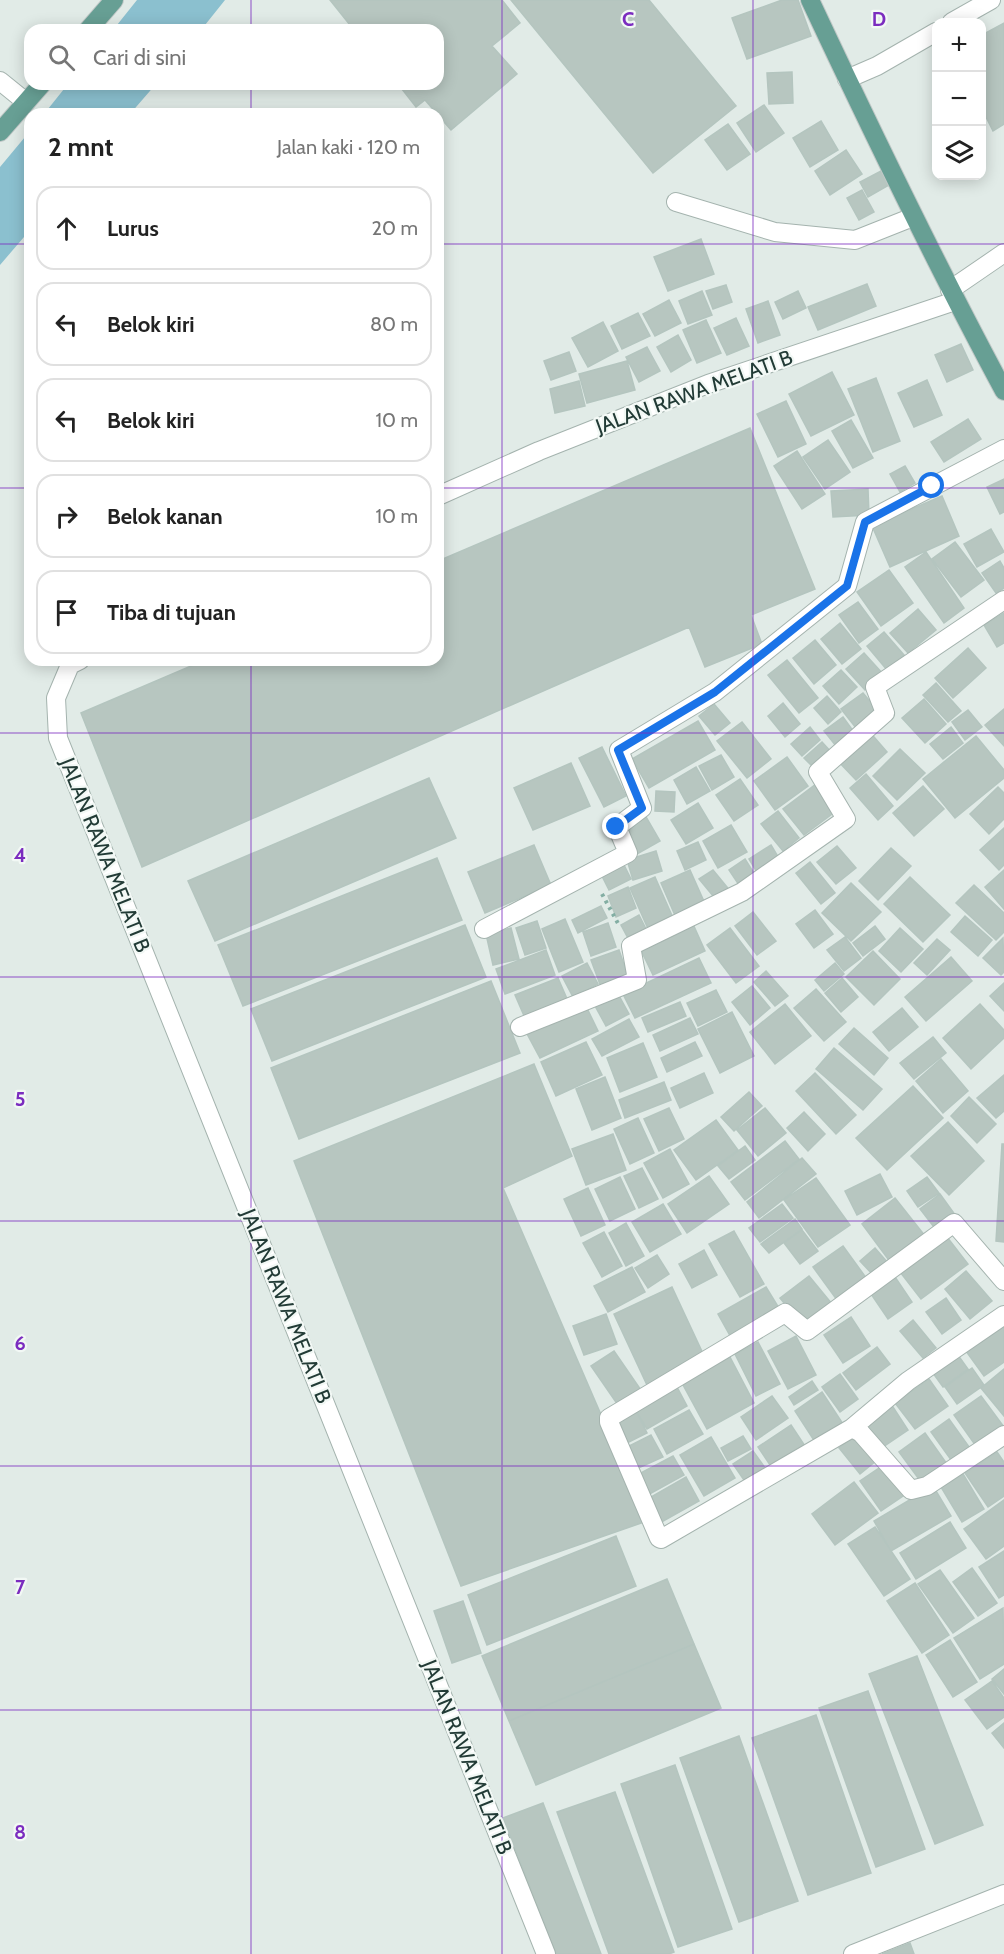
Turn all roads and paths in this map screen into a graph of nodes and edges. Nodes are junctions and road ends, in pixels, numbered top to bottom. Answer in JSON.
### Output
{"nodes":[{"id":1,"x":810,"y":0,"type":"edge"},
{"id":2,"x":991,"y":0,"type":"edge"},
{"id":3,"x":111,"y":1,"type":"edge"},
{"id":4,"x":959,"y":18,"type":"edge"},
{"id":5,"x":93,"y":24,"type":"edge"},
{"id":6,"x":932,"y":34,"type":"edge"},
{"id":7,"x":847,"y":79,"type":"junction"},
{"id":8,"x":0,"y":81,"type":"edge"},
{"id":9,"x":37,"y":90,"type":"edge"},
{"id":10,"x":26,"y":102,"type":"junction"},
{"id":11,"x":0,"y":132,"type":"edge"},
{"id":12,"x":676,"y":202,"type":"dead end"},
{"id":13,"x":913,"y":217,"type":"junction"},
{"id":14,"x":1004,"y":253,"type":"edge"},
{"id":15,"x":952,"y":295,"type":"junction"},
{"id":16,"x":1004,"y":391,"type":"edge"},
{"id":17,"x":1004,"y":449,"type":"edge"},
{"id":18,"x":444,"y":493,"type":"edge"},
{"id":19,"x":1004,"y":600,"type":"edge"},
{"id":20,"x":70,"y":666,"type":"edge"},
{"id":21,"x":590,"y":874,"type":"junction"},
{"id":22,"x":483,"y":929,"type":"dead end"},
{"id":23,"x":631,"y":946,"type":"junction"},
{"id":24,"x":520,"y":1027,"type":"dead end"},
{"id":25,"x":1004,"y":1281,"type":"edge"},
{"id":26,"x":1004,"y":1316,"type":"edge"},
{"id":27,"x":852,"y":1428,"type":"junction"},
{"id":28,"x":1004,"y":1435,"type":"edge"},
{"id":29,"x":1004,"y":1894,"type":"edge"},
{"id":30,"x":546,"y":1954,"type":"edge"},
{"id":31,"x":853,"y":1954,"type":"edge"}],
"edges":[{"from":1,"to":7,"type":"main road"},
{"from":2,"to":4,"type":"street"},
{"from":3,"to":5,"type":"main road"},
{"from":6,"to":7,"type":"street"},
{"from":7,"to":13,"type":"main road"},
{"from":8,"to":10,"type":"street"},
{"from":9,"to":10,"type":"main road"},
{"from":10,"to":11,"type":"main road"},
{"from":12,"to":13,"type":"street"},
{"from":13,"to":15,"type":"main road"},
{"from":14,"to":15,"type":"street","name":"JALAN RAWA MELATI B"},
{"from":15,"to":16,"type":"main road"},
{"from":15,"to":18,"type":"street","name":"JALAN RAWA MELATI B"},
{"from":17,"to":21,"type":"street"},
{"from":19,"to":23,"type":"street"},
{"from":20,"to":30,"type":"street","name":"JALAN RAWA MELATI B"},
{"from":21,"to":22,"type":"street"},
{"from":21,"to":23,"type":"path"},
{"from":23,"to":24,"type":"street"},
{"from":25,"to":27,"type":"street"},
{"from":26,"to":27,"type":"street"},
{"from":27,"to":28,"type":"street"},
{"from":29,"to":31,"type":"street"}]}
